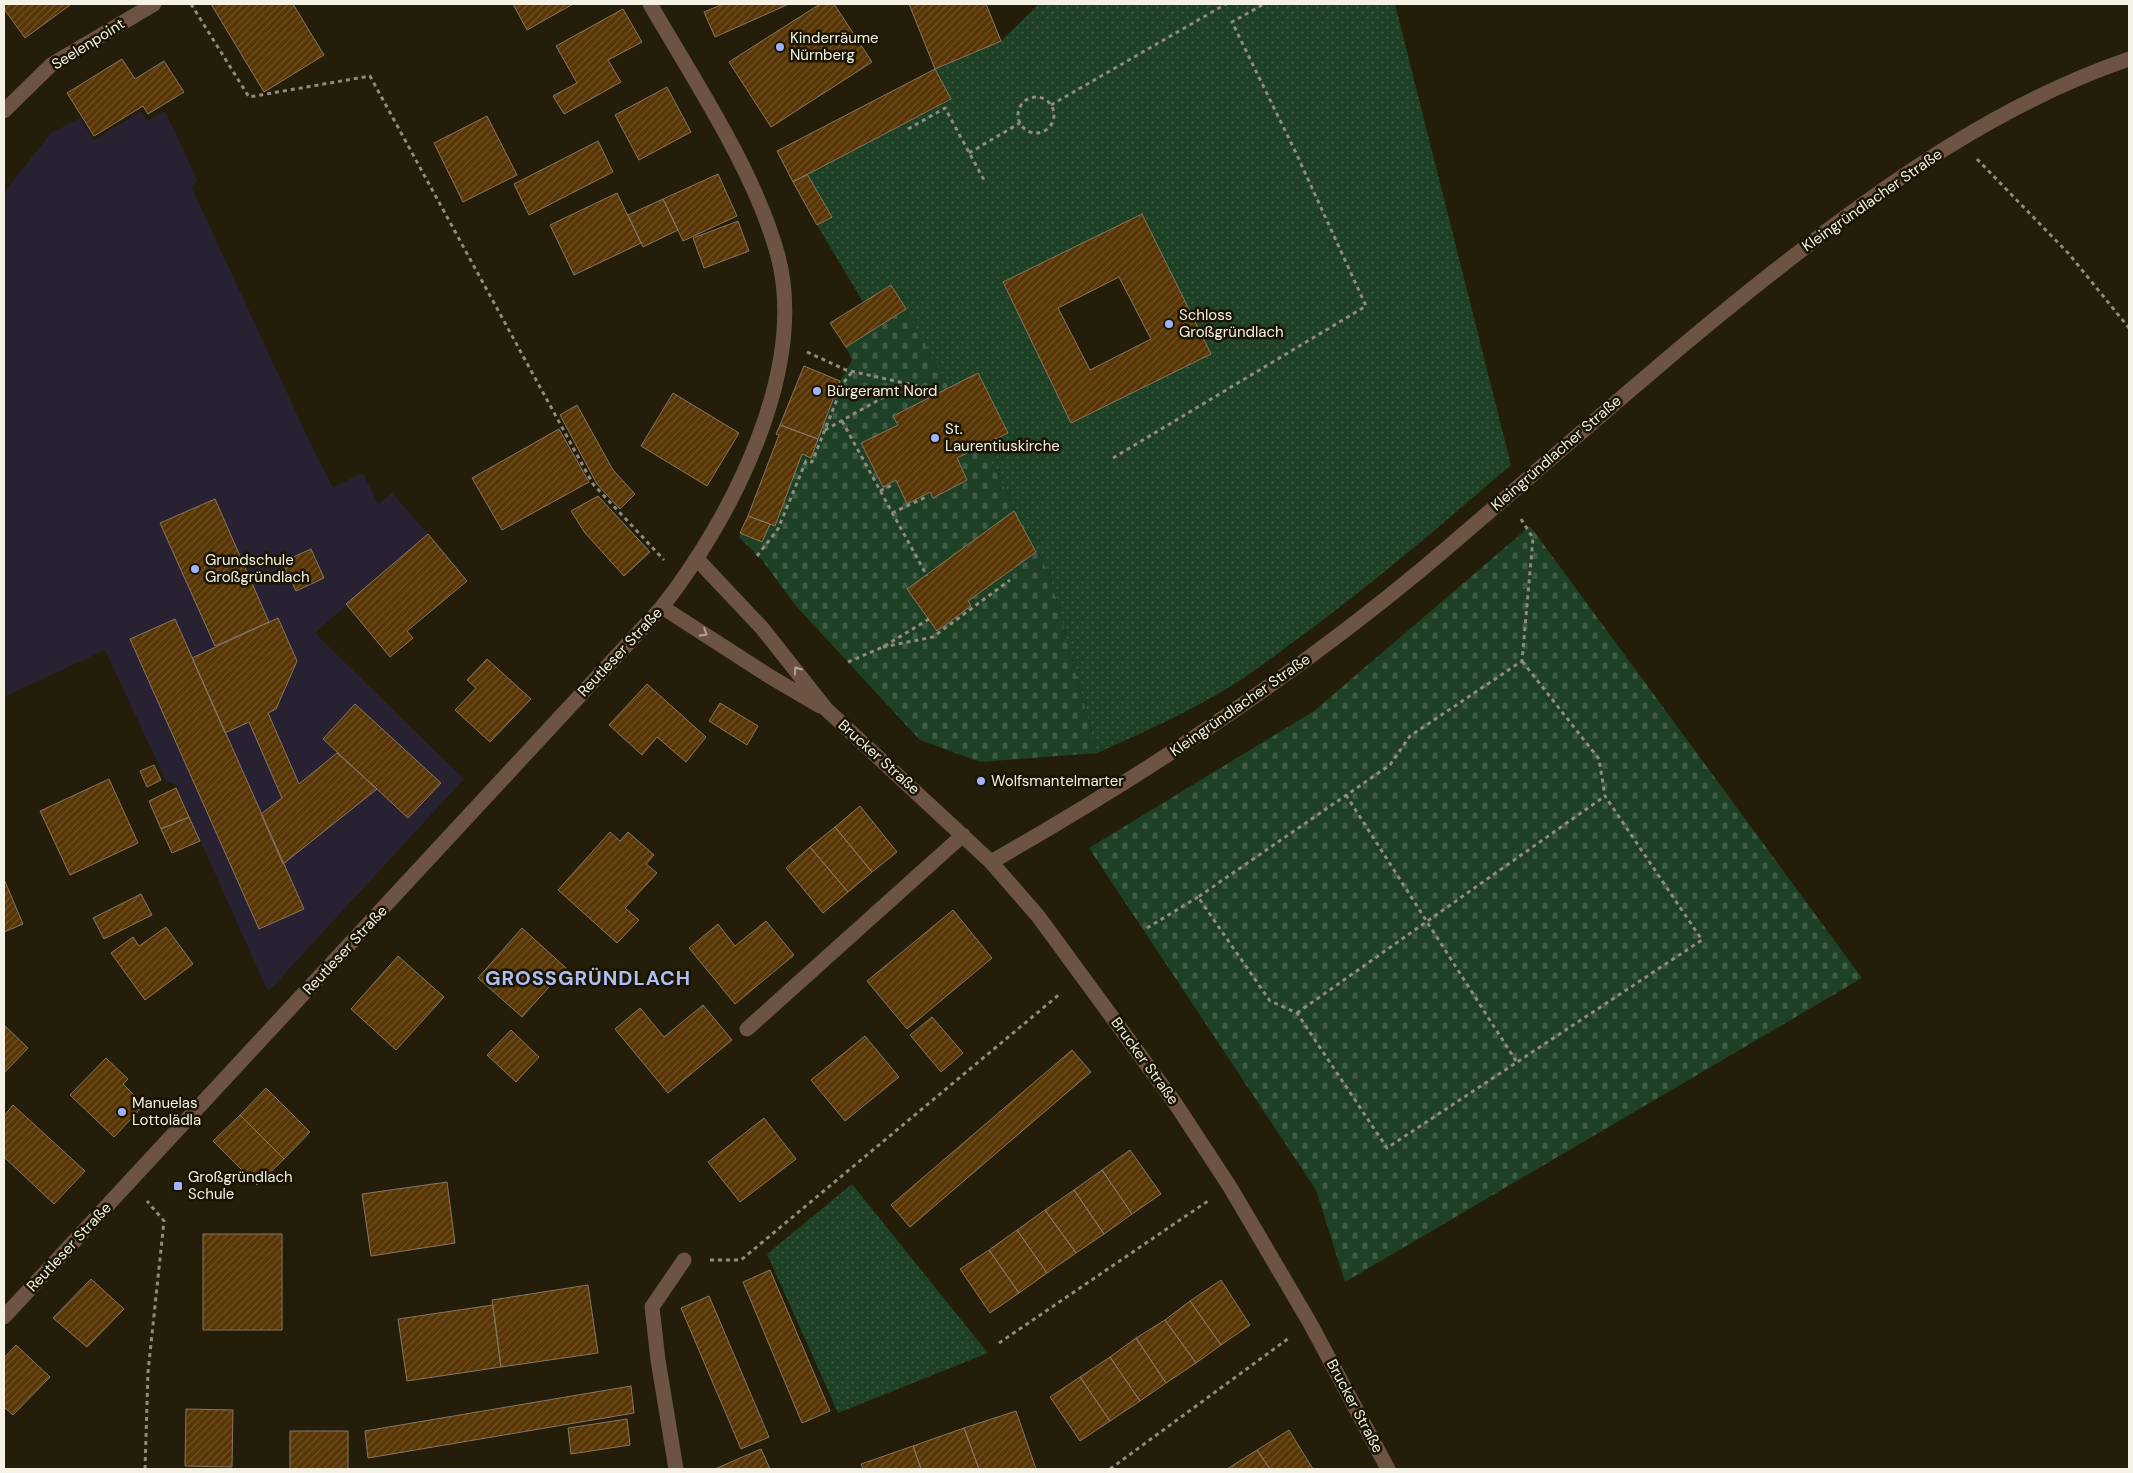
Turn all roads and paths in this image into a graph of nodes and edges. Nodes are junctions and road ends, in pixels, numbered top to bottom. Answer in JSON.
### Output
{"nodes":[{"id":1,"x":154,"y":4,"type":"edge"},
{"id":2,"x":191,"y":4,"type":"edge"},
{"id":3,"x":650,"y":4,"type":"edge"},
{"id":4,"x":1226,"y":4,"type":"edge"},
{"id":5,"x":1264,"y":4,"type":"edge"},
{"id":6,"x":2129,"y":59,"type":"edge"},
{"id":7,"x":1051,"y":105,"type":"junction"},
{"id":8,"x":4,"y":111,"type":"edge"},
{"id":9,"x":1020,"y":123,"type":"junction"},
{"id":10,"x":908,"y":129,"type":"dead end"},
{"id":11,"x":1959,"y":140,"type":"junction"},
{"id":12,"x":969,"y":153,"type":"junction"},
{"id":13,"x":984,"y":180,"type":"dead end"},
{"id":14,"x":2129,"y":328,"type":"edge"},
{"id":15,"x":783,"y":341,"type":"junction"},
{"id":16,"x":852,"y":372,"type":"junction"},
{"id":17,"x":910,"y":383,"type":"junction"},
{"id":18,"x":928,"y":398,"type":"dead end"},
{"id":19,"x":842,"y":421,"type":"junction"},
{"id":20,"x":825,"y":431,"type":"junction"},
{"id":21,"x":1113,"y":458,"type":"dead end"},
{"id":22,"x":894,"y":484,"type":"dead end"},
{"id":23,"x":880,"y":491,"type":"junction"},
{"id":24,"x":928,"y":496,"type":"dead end"},
{"id":25,"x":892,"y":513,"type":"junction"},
{"id":26,"x":1520,"y":517,"type":"dead end"},
{"id":27,"x":757,"y":556,"type":"dead end"},
{"id":28,"x":697,"y":560,"type":"junction"},
{"id":29,"x":926,"y":576,"type":"dead end"},
{"id":30,"x":683,"y":580,"type":"junction"},
{"id":31,"x":1010,"y":580,"type":"dead end"},
{"id":32,"x":662,"y":607,"type":"junction"},
{"id":33,"x":929,"y":619,"type":"dead end"},
{"id":34,"x":883,"y":647,"type":"junction"},
{"id":35,"x":1522,"y":661,"type":"junction"},
{"id":36,"x":848,"y":662,"type":"dead end"},
{"id":37,"x":826,"y":709,"type":"junction"},
{"id":38,"x":1346,"y":796,"type":"junction"},
{"id":39,"x":1606,"y":796,"type":"junction"},
{"id":40,"x":963,"y":835,"type":"junction"},
{"id":41,"x":992,"y":862,"type":"junction"},
{"id":42,"x":1198,"y":897,"type":"junction"},
{"id":43,"x":1427,"y":921,"type":"junction"},
{"id":44,"x":1147,"y":928,"type":"dead end"},
{"id":45,"x":1082,"y":975,"type":"junction"},
{"id":46,"x":1296,"y":1013,"type":"junction"},
{"id":47,"x":747,"y":1029,"type":"dead end"},
{"id":48,"x":1516,"y":1061,"type":"junction"},
{"id":49,"x":130,"y":1182,"type":"junction"},
{"id":50,"x":1230,"y":1187,"type":"junction"},
{"id":51,"x":684,"y":1260,"type":"joint"},
{"id":52,"x":4,"y":1317,"type":"edge"},
{"id":53,"x":1310,"y":1323,"type":"junction"},
{"id":54,"x":999,"y":1343,"type":"dead end"},
{"id":55,"x":145,"y":1469,"type":"edge"},
{"id":56,"x":676,"y":1469,"type":"edge"},
{"id":57,"x":1110,"y":1469,"type":"edge"},
{"id":58,"x":1388,"y":1469,"type":"edge"}],
"edges":[{"from":1,"to":8,"type":"street","name":"Seelenpoint"},
{"from":2,"to":30,"type":"path"},
{"from":3,"to":15,"type":"street","name":"Reutleser Straße"},
{"from":4,"to":7,"type":"path"},
{"from":5,"to":21,"type":"path"},
{"from":6,"to":11,"type":"street","name":"Kleingründlacher Straße"},
{"from":7,"to":9,"type":"path"},
{"from":7,"to":9,"type":"path"},
{"from":9,"to":12,"type":"path"},
{"from":10,"to":12,"type":"path"},
{"from":11,"to":14,"type":"path"},
{"from":11,"to":41,"type":"street","name":"Kleingründlacher Straße"},
{"from":12,"to":13,"type":"path"},
{"from":15,"to":16,"type":"path"},
{"from":15,"to":28,"type":"street","name":"Reutleser Straße"},
{"from":16,"to":17,"type":"path"},
{"from":16,"to":20,"type":"path"},
{"from":17,"to":18,"type":"path"},
{"from":17,"to":19,"type":"path"},
{"from":19,"to":20,"type":"path"},
{"from":19,"to":23,"type":"path"},
{"from":20,"to":27,"type":"path"},
{"from":22,"to":23,"type":"path"},
{"from":23,"to":25,"type":"path"},
{"from":24,"to":25,"type":"path"},
{"from":25,"to":29,"type":"path"},
{"from":26,"to":35,"type":"path"},
{"from":28,"to":30,"type":"street","name":"Reutleser Straße"},
{"from":37,"to":28,"type":"street","name":"Brucker Straße","one_way":true},
{"from":30,"to":32,"type":"street","name":"Reutleser Straße"},
{"from":31,"to":34,"type":"path"},
{"from":32,"to":37,"type":"street","name":"Brucker Straße","one_way":true},
{"from":32,"to":49,"type":"street","name":"Reutleser Straße"},
{"from":33,"to":34,"type":"path"},
{"from":34,"to":36,"type":"path"},
{"from":35,"to":38,"type":"path"},
{"from":35,"to":39,"type":"path"},
{"from":37,"to":40,"type":"street","name":"Brucker Straße"},
{"from":38,"to":42,"type":"path"},
{"from":38,"to":43,"type":"path"},
{"from":39,"to":43,"type":"path"},
{"from":39,"to":48,"type":"path"},
{"from":40,"to":41,"type":"street","name":"Brucker Straße"},
{"from":40,"to":47,"type":"street"},
{"from":41,"to":45,"type":"street","name":"Brucker Straße"},
{"from":42,"to":44,"type":"path"},
{"from":42,"to":46,"type":"path"},
{"from":43,"to":46,"type":"path"},
{"from":43,"to":48,"type":"path"},
{"from":45,"to":50,"type":"street","name":"Brucker Straße"},
{"from":45,"to":51,"type":"path"},
{"from":46,"to":48,"type":"path"},
{"from":49,"to":52,"type":"street","name":"Reutleser Straße"},
{"from":49,"to":55,"type":"path"},
{"from":50,"to":53,"type":"street","name":"Brucker Straße"},
{"from":50,"to":54,"type":"path"},
{"from":51,"to":56,"type":"street"},
{"from":53,"to":57,"type":"path"},
{"from":53,"to":58,"type":"street","name":"Brucker Straße"}]}
